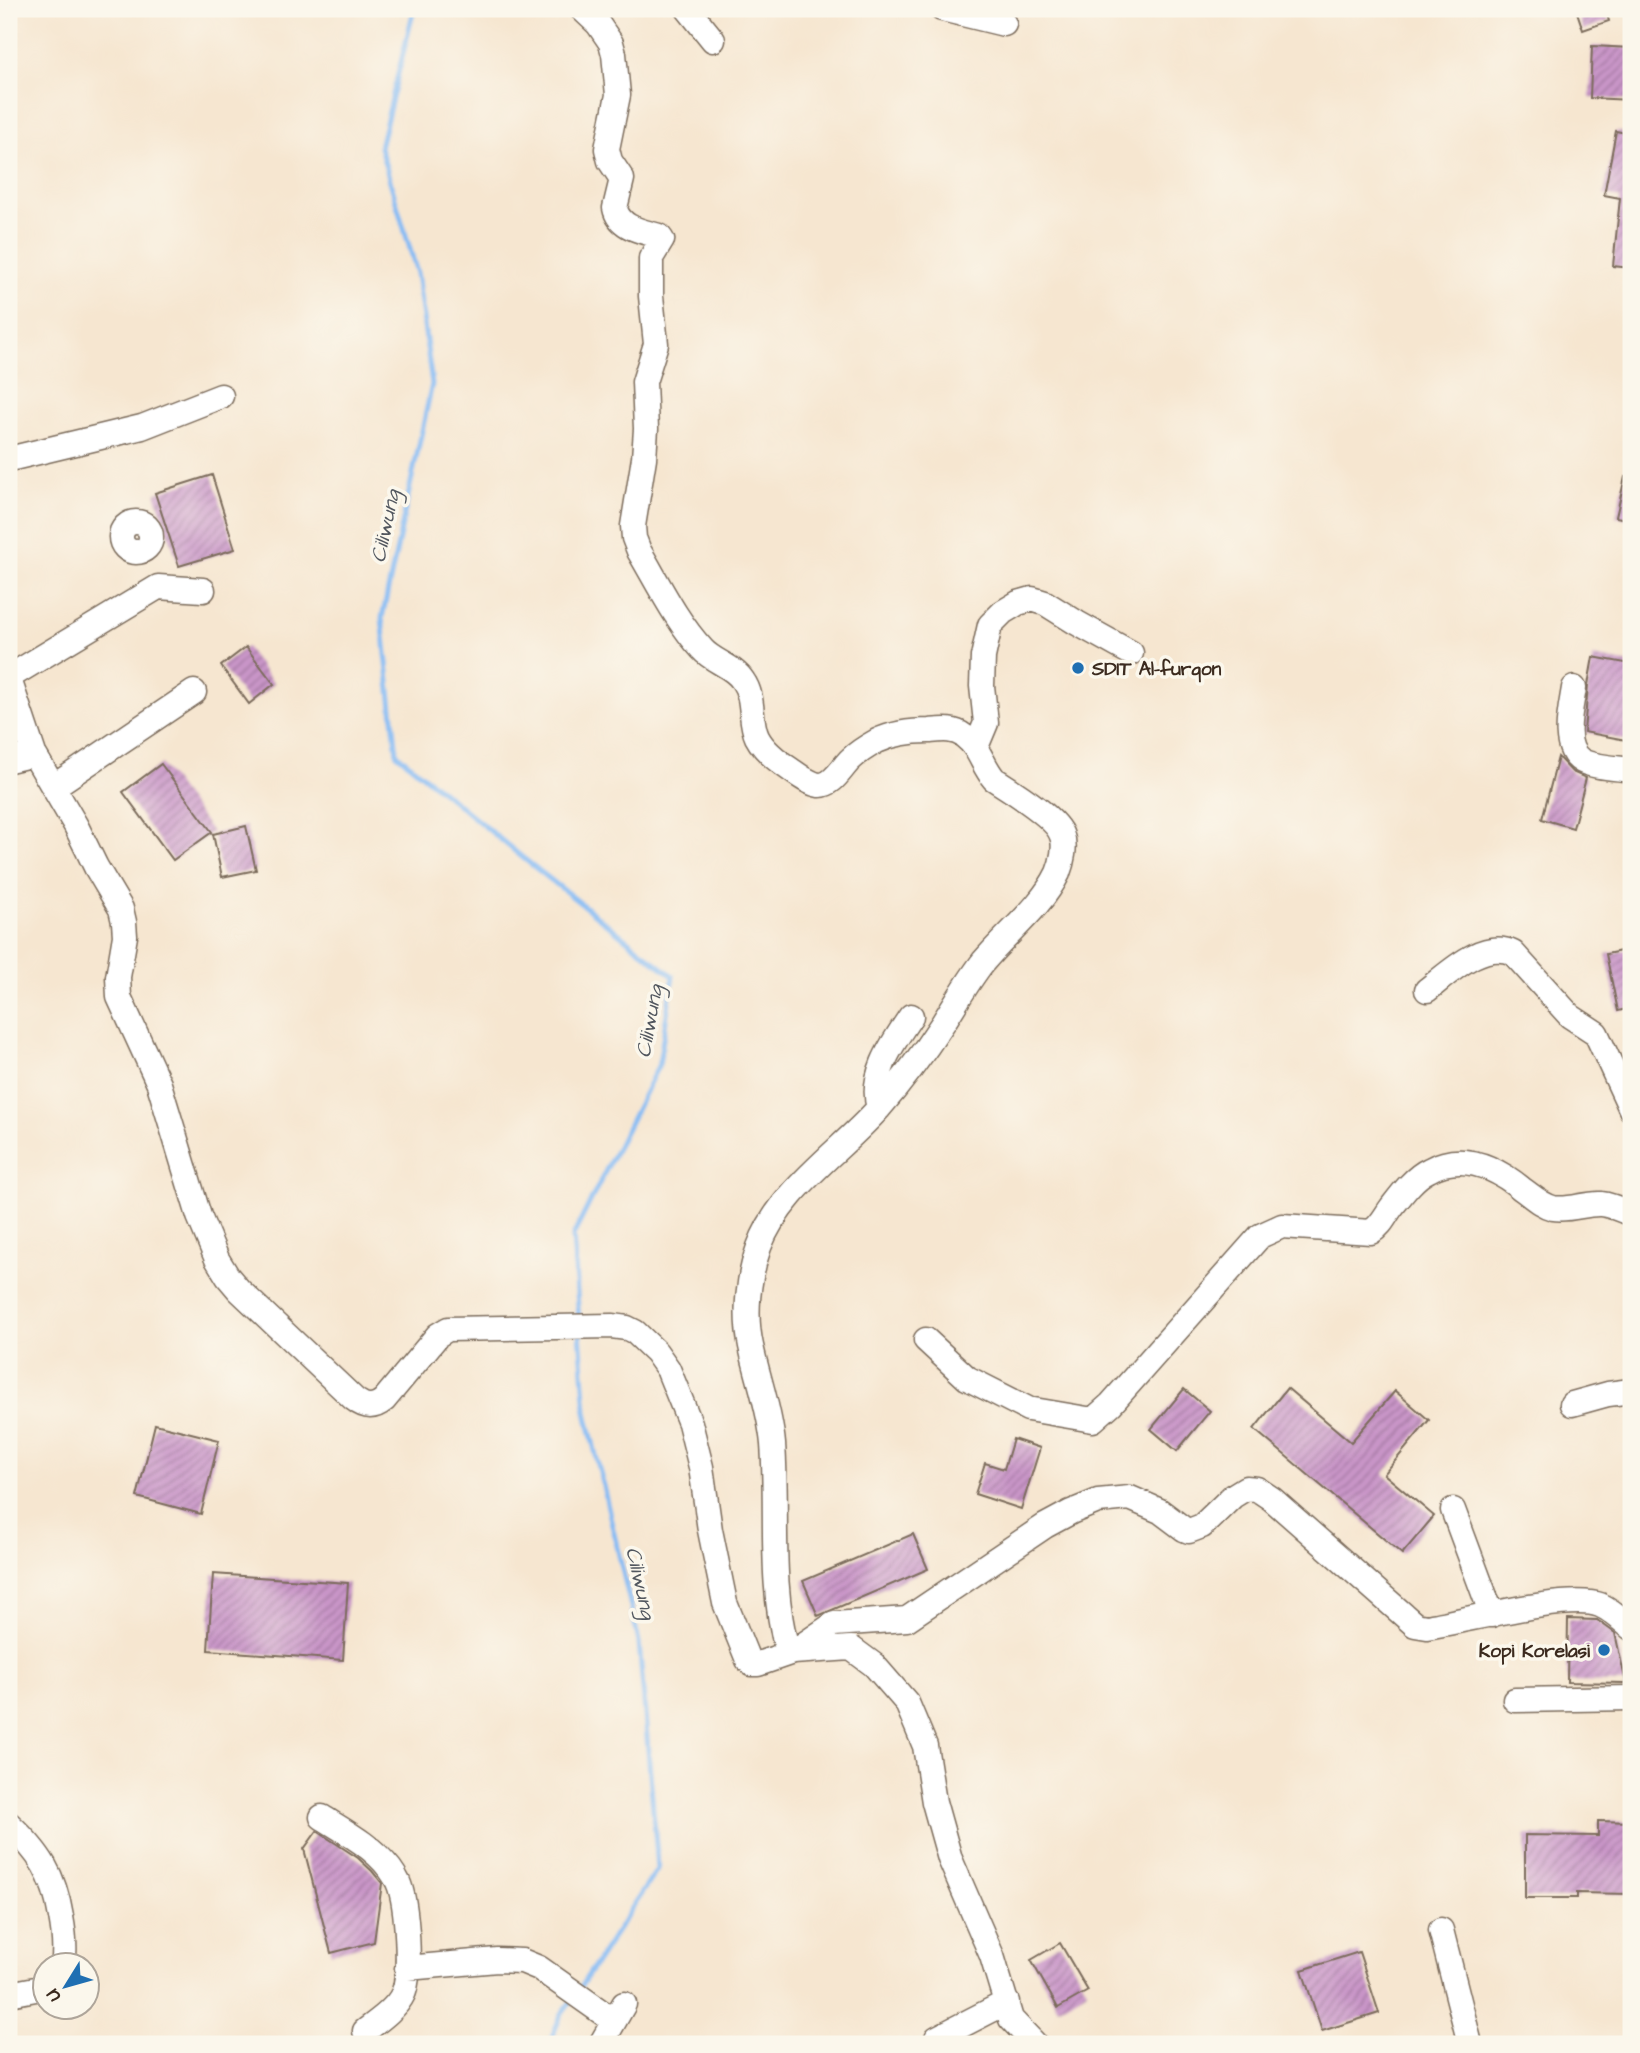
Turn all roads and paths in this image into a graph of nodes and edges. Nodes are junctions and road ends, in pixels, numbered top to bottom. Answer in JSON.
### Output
{"nodes":[{"id":1,"x":582,"y":9,"type":"edge"},
{"id":2,"x":688,"y":9,"type":"edge"},
{"id":3,"x":942,"y":9,"type":"edge"},
{"id":4,"x":1004,"y":24,"type":"dead end"},
{"id":5,"x":713,"y":40,"type":"dead end"},
{"id":6,"x":220,"y":396,"type":"dead end"},
{"id":7,"x":9,"y":459,"type":"edge"},
{"id":8,"x":142,"y":551,"type":"dead end"},
{"id":9,"x":158,"y":587,"type":"junction"},
{"id":10,"x":203,"y":590,"type":"dead end"},
{"id":11,"x":1131,"y":653,"type":"dead end"},
{"id":12,"x":9,"y":678,"type":"edge"},
{"id":13,"x":1574,"y":688,"type":"dead end"},
{"id":14,"x":194,"y":692,"type":"dead end"},
{"id":15,"x":976,"y":747,"type":"junction"},
{"id":16,"x":34,"y":754,"type":"junction"},
{"id":17,"x":9,"y":761,"type":"edge"},
{"id":18,"x":1631,"y":770,"type":"edge"},
{"id":19,"x":53,"y":787,"type":"junction"},
{"id":20,"x":1427,"y":990,"type":"dead end"},
{"id":21,"x":911,"y":1016,"type":"dead end"},
{"id":22,"x":879,"y":1108,"type":"junction"},
{"id":23,"x":1631,"y":1109,"type":"edge"},
{"id":24,"x":1631,"y":1214,"type":"edge"},
{"id":25,"x":926,"y":1340,"type":"dead end"},
{"id":26,"x":1631,"y":1391,"type":"edge"},
{"id":27,"x":1572,"y":1404,"type":"dead end"},
{"id":28,"x":1453,"y":1510,"type":"dead end"},
{"id":29,"x":1492,"y":1615,"type":"junction"},
{"id":30,"x":1631,"y":1628,"type":"edge"},
{"id":31,"x":793,"y":1652,"type":"junction"},
{"id":32,"x":1631,"y":1698,"type":"edge"},
{"id":33,"x":1515,"y":1700,"type":"dead end"},
{"id":34,"x":322,"y":1817,"type":"dead end"},
{"id":35,"x":9,"y":1824,"type":"edge"},
{"id":36,"x":1441,"y":1930,"type":"dead end"},
{"id":37,"x":65,"y":1952,"type":"edge"},
{"id":38,"x":407,"y":1968,"type":"junction"},
{"id":39,"x":32,"y":1990,"type":"edge"},
{"id":40,"x":9,"y":1994,"type":"edge"},
{"id":41,"x":1007,"y":2002,"type":"junction"},
{"id":42,"x":365,"y":2031,"type":"dead end"},
{"id":43,"x":937,"y":2038,"type":"dead end"},
{"id":44,"x":601,"y":2044,"type":"edge"},
{"id":45,"x":1035,"y":2044,"type":"edge"},
{"id":46,"x":1470,"y":2044,"type":"edge"}],
"edges":[{"from":1,"to":15,"type":"street"},
{"from":2,"to":5,"type":"street"},
{"from":3,"to":4,"type":"street"},
{"from":6,"to":7,"type":"street"},
{"from":8,"to":9,"type":"street"},
{"from":9,"to":10,"type":"street"},
{"from":9,"to":12,"type":"street"},
{"from":11,"to":15,"type":"street"},
{"from":12,"to":16,"type":"street"},
{"from":13,"to":18,"type":"street"},
{"from":14,"to":19,"type":"street"},
{"from":15,"to":22,"type":"street"},
{"from":16,"to":17,"type":"street"},
{"from":16,"to":19,"type":"street"},
{"from":19,"to":31,"type":"street"},
{"from":20,"to":23,"type":"street"},
{"from":21,"to":22,"type":"street"},
{"from":22,"to":31,"type":"street"},
{"from":24,"to":25,"type":"street"},
{"from":26,"to":27,"type":"street"},
{"from":28,"to":29,"type":"street"},
{"from":29,"to":30,"type":"street"},
{"from":29,"to":31,"type":"street"},
{"from":31,"to":41,"type":"street"},
{"from":32,"to":33,"type":"street"},
{"from":34,"to":38,"type":"street"},
{"from":35,"to":37,"type":"street"},
{"from":36,"to":46,"type":"street"},
{"from":38,"to":42,"type":"street"},
{"from":38,"to":44,"type":"street"},
{"from":39,"to":40,"type":"street"},
{"from":41,"to":43,"type":"street"},
{"from":41,"to":45,"type":"street"}]}
